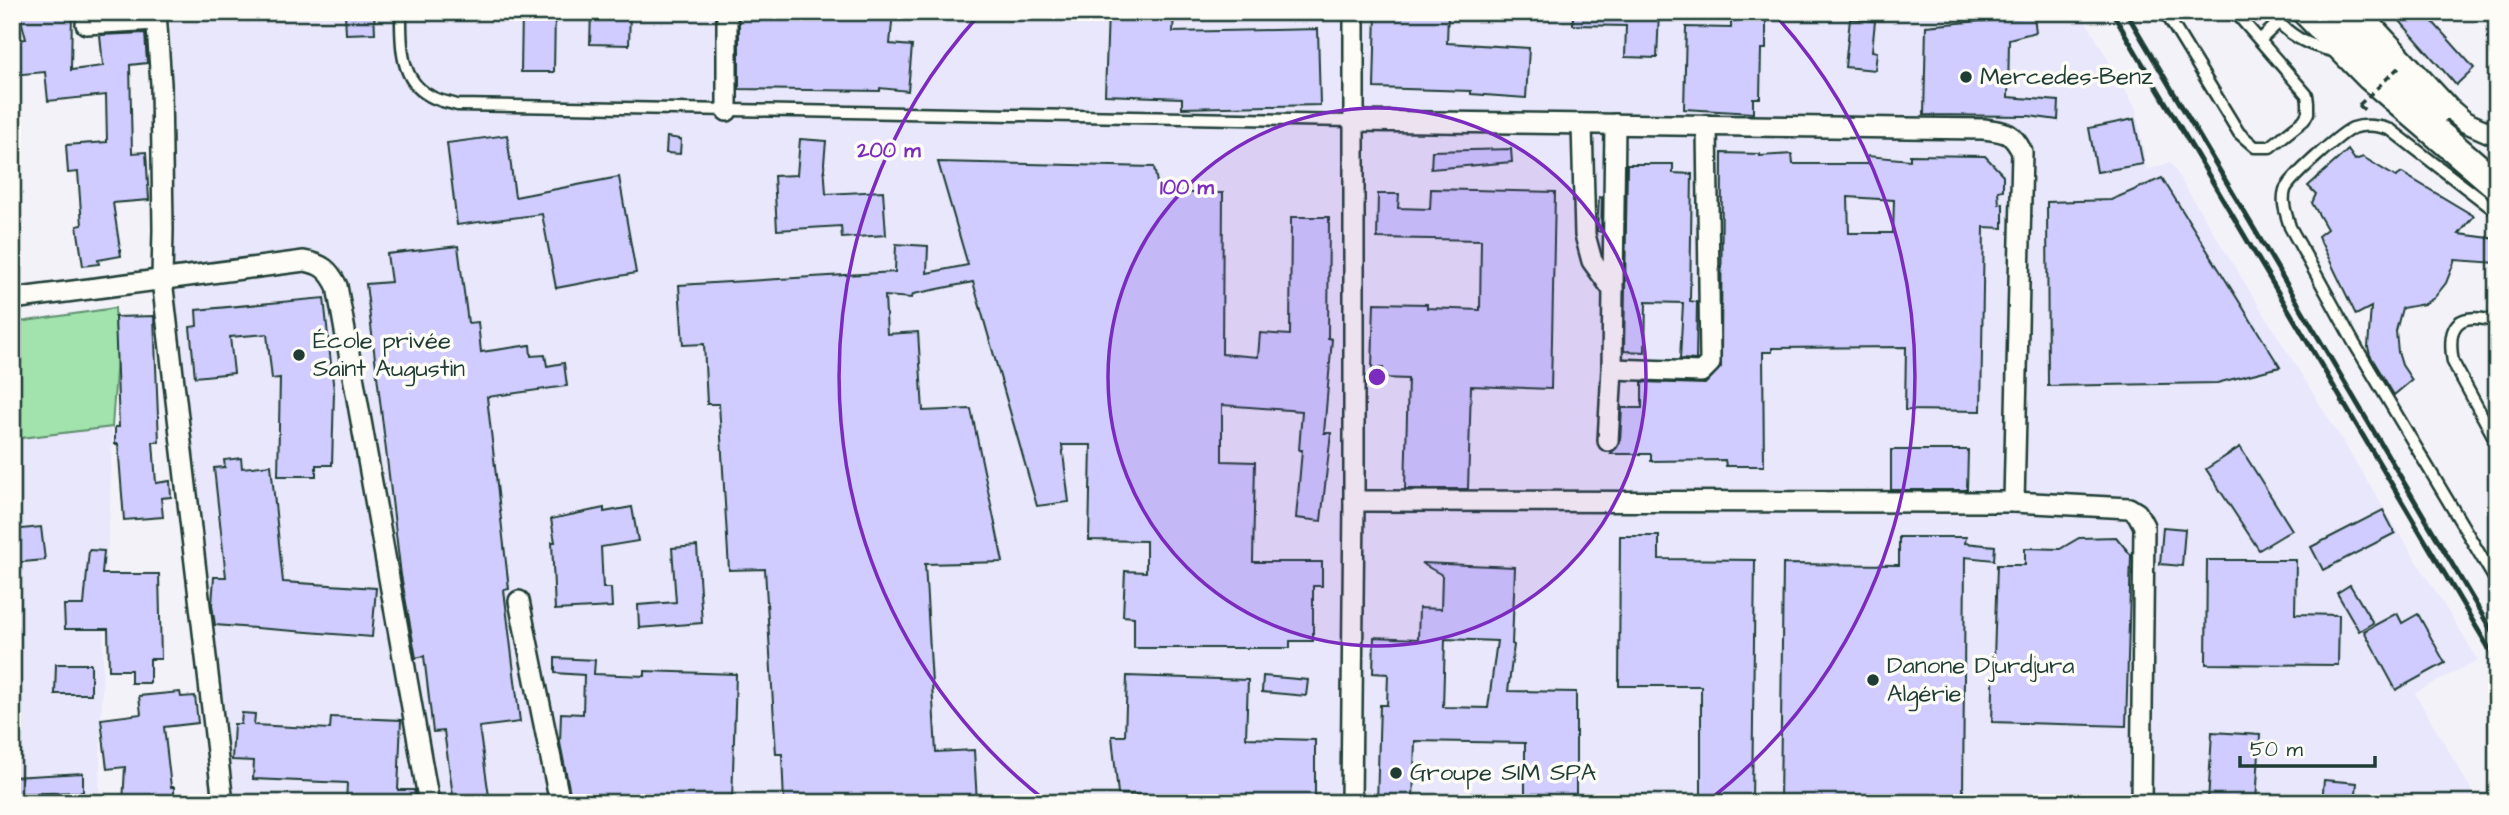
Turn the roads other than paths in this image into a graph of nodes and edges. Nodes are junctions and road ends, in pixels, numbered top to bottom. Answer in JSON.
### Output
{"nodes":[{"id":1,"x":401,"y":12,"type":"edge"},
{"id":2,"x":727,"y":12,"type":"edge"},
{"id":3,"x":1354,"y":12,"type":"edge"},
{"id":4,"x":2165,"y":12,"type":"edge"},
{"id":5,"x":2235,"y":12,"type":"edge"},
{"id":6,"x":2270,"y":12,"type":"edge"},
{"id":7,"x":2307,"y":12,"type":"edge"},
{"id":8,"x":2337,"y":12,"type":"edge"},
{"id":9,"x":2360,"y":12,"type":"edge"},
{"id":10,"x":156,"y":16,"type":"edge"},
{"id":11,"x":2278,"y":23,"type":"junction"},
{"id":12,"x":86,"y":24,"type":"dead end"},
{"id":13,"x":2260,"y":40,"type":"junction"},
{"id":14,"x":2348,"y":54,"type":"junction"},
{"id":15,"x":727,"y":111,"type":"junction"},
{"id":16,"x":1352,"y":121,"type":"junction"},
{"id":17,"x":1582,"y":124,"type":"junction"},
{"id":18,"x":1615,"y":124,"type":"junction"},
{"id":19,"x":1707,"y":125,"type":"junction"},
{"id":20,"x":2497,"y":136,"type":"edge"},
{"id":21,"x":2497,"y":163,"type":"edge"},
{"id":22,"x":2497,"y":185,"type":"edge"},
{"id":23,"x":2497,"y":212,"type":"edge"},
{"id":24,"x":162,"y":280,"type":"junction"},
{"id":25,"x":1613,"y":290,"type":"junction"},
{"id":26,"x":12,"y":299,"type":"edge"},
{"id":27,"x":2497,"y":322,"type":"edge"},
{"id":28,"x":1612,"y":369,"type":"junction"},
{"id":29,"x":1608,"y":441,"type":"dead end"},
{"id":30,"x":2497,"y":443,"type":"edge"},
{"id":31,"x":1354,"y":501,"type":"junction"},
{"id":32,"x":2014,"y":502,"type":"junction"},
{"id":33,"x":2497,"y":583,"type":"edge"},
{"id":34,"x":519,"y":601,"type":"dead end"},
{"id":35,"x":223,"y":803,"type":"edge"},
{"id":36,"x":429,"y":803,"type":"edge"},
{"id":37,"x":560,"y":803,"type":"edge"},
{"id":38,"x":1351,"y":803,"type":"edge"},
{"id":39,"x":2141,"y":803,"type":"edge"}],
"edges":[{"from":1,"to":15,"type":"lane"},
{"from":2,"to":15,"type":"street"},
{"from":3,"to":16,"type":"street"},
{"from":4,"to":13,"type":"lane"},
{"from":5,"to":13,"type":"lane"},
{"from":6,"to":11,"type":"lane"},
{"from":7,"to":14,"type":"main road"},
{"from":8,"to":21,"type":"main road"},
{"from":9,"to":20,"type":"street"},
{"from":10,"to":12,"type":"street"},
{"from":10,"to":24,"type":"street"},
{"from":11,"to":13,"type":"lane"},
{"from":11,"to":14,"type":"lane"},
{"from":14,"to":22,"type":"main road"},
{"from":15,"to":16,"type":"lane"},
{"from":16,"to":17,"type":"street"},
{"from":16,"to":31,"type":"street"},
{"from":17,"to":18,"type":"street"},
{"from":17,"to":25,"type":"street"},
{"from":18,"to":19,"type":"street"},
{"from":18,"to":25,"type":"street"},
{"from":19,"to":28,"type":"street"},
{"from":19,"to":32,"type":"street"},
{"from":23,"to":33,"type":"lane"},
{"from":24,"to":26,"type":"street"},
{"from":24,"to":35,"type":"street"},
{"from":24,"to":36,"type":"street"},
{"from":25,"to":28,"type":"street"},
{"from":27,"to":30,"type":"lane"},
{"from":28,"to":29,"type":"street"},
{"from":31,"to":32,"type":"street"},
{"from":31,"to":38,"type":"street"},
{"from":32,"to":39,"type":"street"},
{"from":34,"to":37,"type":"street"}]}
